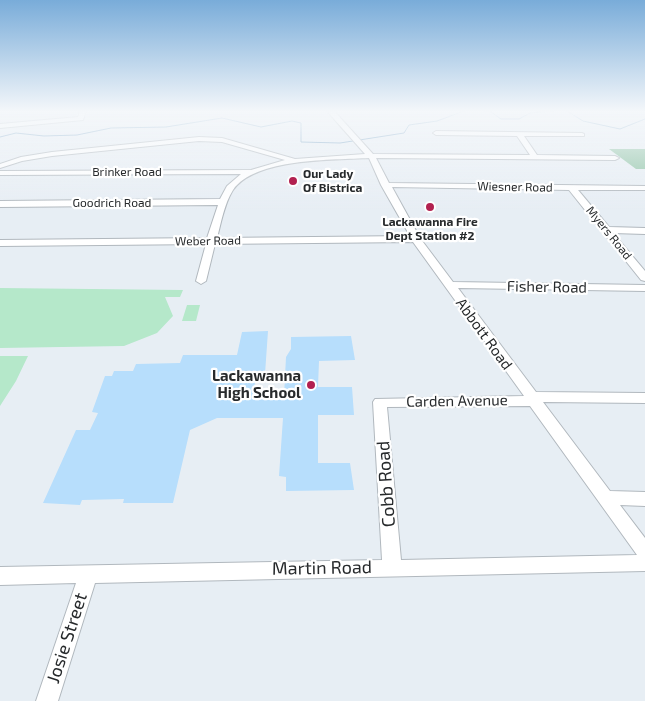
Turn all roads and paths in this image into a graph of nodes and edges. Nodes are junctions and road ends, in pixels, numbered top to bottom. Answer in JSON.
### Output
{"nodes":[{"id":1,"x":153,"y":144,"type":"edge"},
{"id":2,"x":235,"y":144,"type":"edge"},
{"id":3,"x":359,"y":144,"type":"edge"},
{"id":4,"x":525,"y":144,"type":"edge"},
{"id":5,"x":371,"y":156,"type":"junction"},
{"id":6,"x":535,"y":158,"type":"junction"},
{"id":7,"x":615,"y":158,"type":"dead end"},
{"id":8,"x":295,"y":161,"type":"junction"},
{"id":9,"x":0,"y":166,"type":"edge"},
{"id":10,"x":253,"y":172,"type":"junction"},
{"id":11,"x":0,"y":173,"type":"edge"},
{"id":12,"x":385,"y":185,"type":"junction"},
{"id":13,"x":572,"y":188,"type":"junction"},
{"id":14,"x":645,"y":188,"type":"edge"},
{"id":15,"x":224,"y":202,"type":"junction"},
{"id":16,"x":0,"y":204,"type":"edge"},
{"id":17,"x":606,"y":230,"type":"junction"},
{"id":18,"x":645,"y":231,"type":"edge"},
{"id":19,"x":416,"y":239,"type":"junction"},
{"id":20,"x":213,"y":241,"type":"junction"},
{"id":21,"x":0,"y":243,"type":"edge"},
{"id":22,"x":645,"y":278,"type":"edge"},
{"id":23,"x":202,"y":281,"type":"dead end"},
{"id":24,"x":449,"y":285,"type":"junction"},
{"id":25,"x":645,"y":288,"type":"edge"},
{"id":26,"x":645,"y":398,"type":"edge"},
{"id":27,"x":532,"y":399,"type":"junction"},
{"id":28,"x":380,"y":402,"type":"joint"},
{"id":29,"x":605,"y":498,"type":"junction"},
{"id":30,"x":645,"y":499,"type":"edge"},
{"id":31,"x":645,"y":552,"type":"edge"},
{"id":32,"x":645,"y":563,"type":"edge"},
{"id":33,"x":392,"y":567,"type":"junction"},
{"id":34,"x":88,"y":574,"type":"junction"},
{"id":35,"x":0,"y":576,"type":"edge"},
{"id":36,"x":47,"y":701,"type":"edge"}],
"edges":[{"from":1,"to":9,"type":"street"},
{"from":2,"to":8,"type":"street"},
{"from":3,"to":5,"type":"street","name":"Abbott Road"},
{"from":4,"to":6,"type":"street"},
{"from":5,"to":6,"type":"street"},
{"from":5,"to":8,"type":"street"},
{"from":5,"to":12,"type":"street","name":"Abbott Road"},
{"from":6,"to":7,"type":"street"},
{"from":8,"to":10,"type":"street"},
{"from":10,"to":11,"type":"street","name":"Brinker Road"},
{"from":10,"to":15,"type":"street"},
{"from":12,"to":13,"type":"street","name":"Wiesner Road"},
{"from":12,"to":19,"type":"street","name":"Abbott Road"},
{"from":13,"to":14,"type":"street","name":"Wiesner Road"},
{"from":13,"to":17,"type":"street","name":"Myers Road"},
{"from":15,"to":16,"type":"street","name":"Goodrich Road"},
{"from":15,"to":20,"type":"street"},
{"from":17,"to":18,"type":"street"},
{"from":17,"to":22,"type":"street","name":"Myers Road"},
{"from":19,"to":20,"type":"street","name":"Weber Road"},
{"from":19,"to":24,"type":"street","name":"Abbott Road"},
{"from":20,"to":21,"type":"street","name":"Weber Road"},
{"from":20,"to":23,"type":"street"},
{"from":24,"to":25,"type":"street","name":"Fisher Road"},
{"from":24,"to":27,"type":"street","name":"Abbott Road"},
{"from":26,"to":27,"type":"street","name":"Carden Avenue"},
{"from":27,"to":28,"type":"street","name":"Carden Avenue"},
{"from":27,"to":29,"type":"street","name":"Abbott Road"},
{"from":28,"to":33,"type":"street","name":"Cobb Road"},
{"from":29,"to":30,"type":"street"},
{"from":29,"to":31,"type":"street","name":"Abbott Road"},
{"from":32,"to":33,"type":"street","name":"Martin Road"},
{"from":33,"to":34,"type":"street","name":"Martin Road"},
{"from":34,"to":35,"type":"street","name":"Martin Road"},
{"from":34,"to":36,"type":"street","name":"Josie Street"}]}
